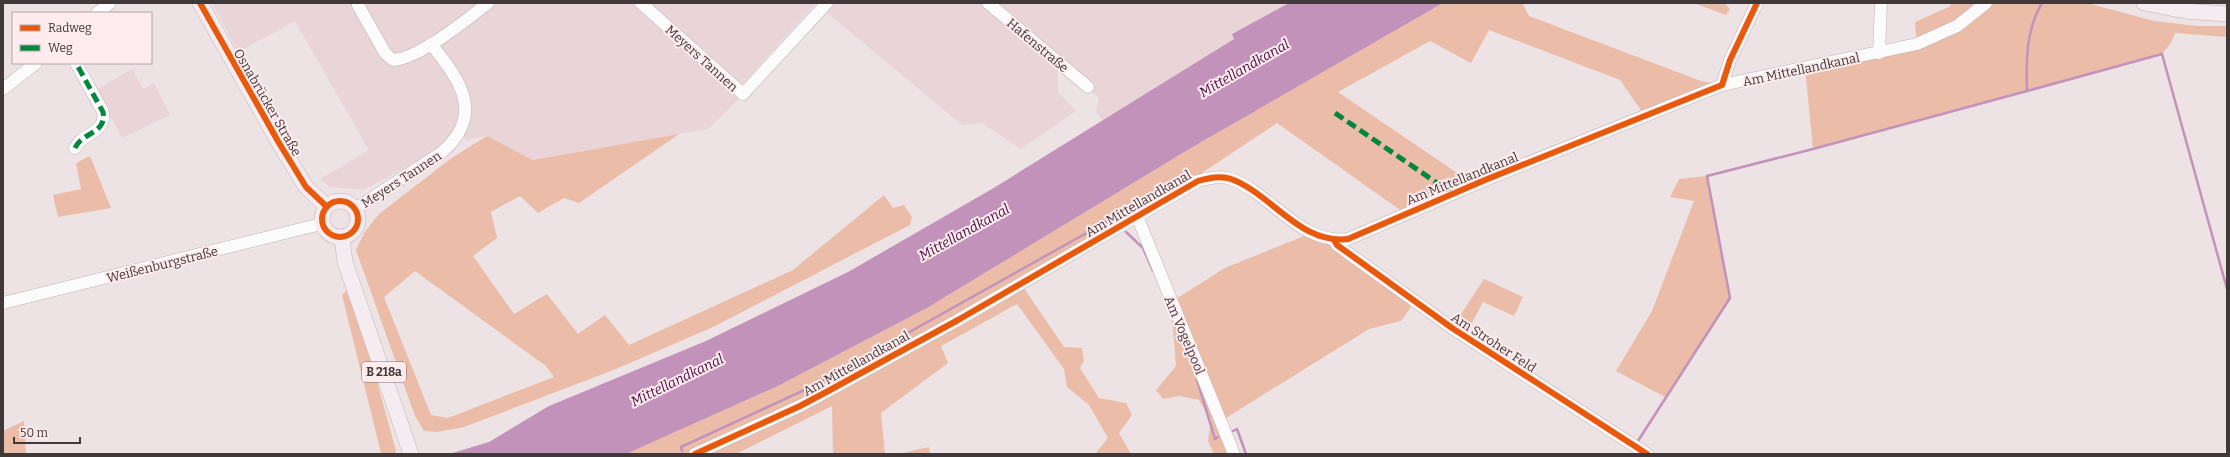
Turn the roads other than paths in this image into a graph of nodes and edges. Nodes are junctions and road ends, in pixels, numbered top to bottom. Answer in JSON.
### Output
{"nodes":[{"id":1,"x":110,"y":3,"type":"edge"},
{"id":2,"x":200,"y":3,"type":"edge"},
{"id":3,"x":488,"y":3,"type":"edge"},
{"id":4,"x":641,"y":3,"type":"edge"},
{"id":5,"x":827,"y":3,"type":"edge"},
{"id":6,"x":988,"y":3,"type":"edge"},
{"id":7,"x":1757,"y":3,"type":"edge"},
{"id":8,"x":1881,"y":3,"type":"edge"},
{"id":9,"x":2144,"y":3,"type":"edge"},
{"id":10,"x":1983,"y":4,"type":"edge"},
{"id":11,"x":358,"y":5,"type":"dead end"},
{"id":12,"x":98,"y":12,"type":"edge"},
{"id":13,"x":2227,"y":14,"type":"edge"},
{"id":14,"x":431,"y":44,"type":"junction"},
{"id":15,"x":1879,"y":53,"type":"junction"},
{"id":16,"x":35,"y":64,"type":"edge"},
{"id":17,"x":77,"y":64,"type":"edge"},
{"id":18,"x":1722,"y":86,"type":"junction"},
{"id":19,"x":1088,"y":87,"type":"dead end"},
{"id":20,"x":3,"y":89,"type":"edge"},
{"id":21,"x":74,"y":148,"type":"dead end"},
{"id":22,"x":326,"y":206,"type":"junction"},
{"id":23,"x":355,"y":209,"type":"junction"},
{"id":24,"x":1137,"y":216,"type":"junction"},
{"id":25,"x":322,"y":224,"type":"junction"},
{"id":26,"x":342,"y":238,"type":"junction"},
{"id":27,"x":1334,"y":240,"type":"junction"},
{"id":28,"x":3,"y":303,"type":"edge"},
{"id":29,"x":411,"y":454,"type":"edge"},
{"id":30,"x":695,"y":454,"type":"edge"},
{"id":31,"x":1234,"y":454,"type":"edge"},
{"id":32,"x":1647,"y":454,"type":"edge"}],
"edges":[{"from":1,"to":12,"type":"street"},
{"from":2,"to":22,"type":"main road","name":"Osnabrücker Straße"},
{"from":3,"to":14,"type":"street"},
{"from":4,"to":5,"type":"street","name":"Meyers Tannen"},
{"from":6,"to":19,"type":"street","name":"Hafenstraße"},
{"from":7,"to":18,"type":"street","name":"Am Mittellandkanal"},
{"from":8,"to":15,"type":"street"},
{"from":9,"to":13,"type":"main road"},
{"from":10,"to":15,"type":"street","name":"Am Mittellandkanal"},
{"from":11,"to":14,"type":"street"},
{"from":14,"to":23,"type":"street","name":"Meyers Tannen"},
{"from":15,"to":18,"type":"street","name":"Am Mittellandkanal"},
{"from":16,"to":20,"type":"street"},
{"from":17,"to":21,"type":"street"},
{"from":18,"to":27,"type":"street","name":"Am Mittellandkanal"},
{"from":22,"to":23,"type":"main road"},
{"from":22,"to":25,"type":"main road"},
{"from":23,"to":26,"type":"main road"},
{"from":24,"to":27,"type":"street","name":"Am Mittellandkanal"},
{"from":24,"to":30,"type":"street","name":"Am Mittellandkanal"},
{"from":24,"to":31,"type":"street","name":"Am Vogelpool"},
{"from":25,"to":26,"type":"main road"},
{"from":25,"to":28,"type":"street","name":"Weißenburgstraße"},
{"from":26,"to":29,"type":"main road","number":"B 218a"},
{"from":27,"to":32,"type":"street","name":"Am Stroher Feld"}]}
